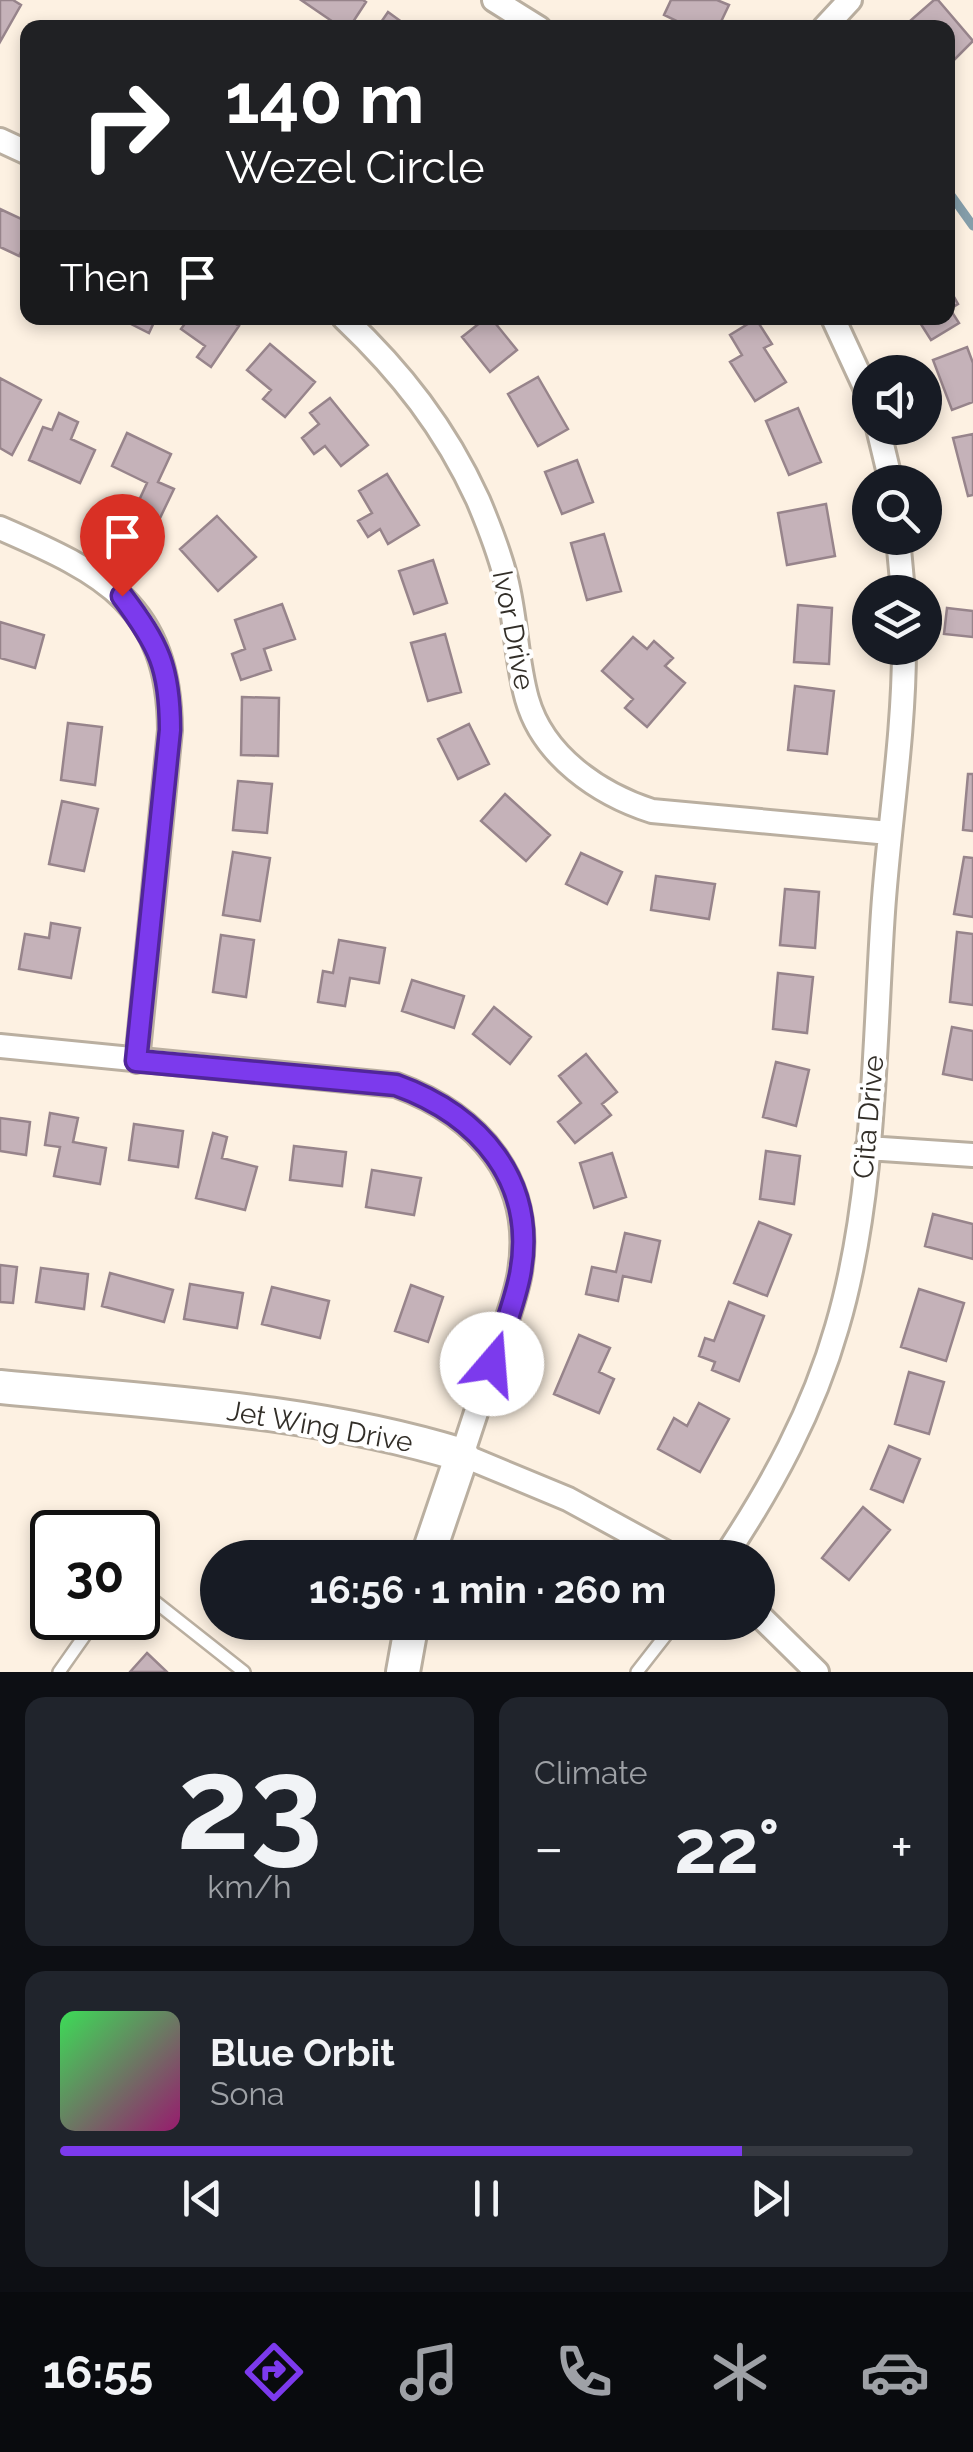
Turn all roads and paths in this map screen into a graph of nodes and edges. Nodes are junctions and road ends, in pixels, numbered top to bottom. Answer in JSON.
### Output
{"nodes":[{"id":1,"x":494,"y":0,"type":"edge"},
{"id":2,"x":850,"y":0,"type":"edge"},
{"id":3,"x":527,"y":20,"type":"edge"},
{"id":4,"x":831,"y":20,"type":"edge"},
{"id":5,"x":351,"y":325,"type":"edge"},
{"id":6,"x":836,"y":325,"type":"edge"},
{"id":7,"x":852,"y":359,"type":"edge"},
{"id":8,"x":0,"y":528,"type":"edge"},
{"id":9,"x":903,"y":665,"type":"edge"},
{"id":10,"x":889,"y":833,"type":"junction"},
{"id":11,"x":0,"y":1046,"type":"edge"},
{"id":12,"x":136,"y":1061,"type":"junction"},
{"id":13,"x":867,"y":1148,"type":"junction"},
{"id":14,"x":973,"y":1155,"type":"edge"},
{"id":15,"x":0,"y":1387,"type":"edge"},
{"id":16,"x":462,"y":1455,"type":"junction"},
{"id":17,"x":434,"y":1540,"type":"edge"},
{"id":18,"x":643,"y":1540,"type":"edge"},
{"id":19,"x":735,"y":1540,"type":"edge"},
{"id":20,"x":160,"y":1607,"type":"edge"},
{"id":21,"x":775,"y":1631,"type":"edge"},
{"id":22,"x":82,"y":1640,"type":"edge"},
{"id":23,"x":409,"y":1640,"type":"edge"},
{"id":24,"x":662,"y":1640,"type":"edge"},
{"id":25,"x":59,"y":1672,"type":"edge"},
{"id":26,"x":244,"y":1672,"type":"edge"},
{"id":27,"x":403,"y":1672,"type":"edge"},
{"id":28,"x":638,"y":1672,"type":"edge"},
{"id":29,"x":816,"y":1672,"type":"edge"}],
"edges":[{"from":1,"to":3,"type":"street"},
{"from":2,"to":4,"type":"street"},
{"from":5,"to":10,"type":"street","name":"Ivor Drive"},
{"from":6,"to":7,"type":"street"},
{"from":8,"to":12,"type":"street"},
{"from":9,"to":10,"type":"street","name":"Cita Drive"},
{"from":10,"to":13,"type":"street","name":"Cita Drive"},
{"from":11,"to":12,"type":"street"},
{"from":12,"to":16,"type":"street"},
{"from":13,"to":14,"type":"street"},
{"from":13,"to":19,"type":"street","name":"Cita Drive"},
{"from":15,"to":16,"type":"main road","name":"Jet Wing Drive"},
{"from":16,"to":17,"type":"main road"},
{"from":16,"to":18,"type":"street","name":"Jet Wing Drive"},
{"from":20,"to":26,"type":"lane"},
{"from":21,"to":29,"type":"street"},
{"from":22,"to":25,"type":"lane"},
{"from":23,"to":27,"type":"main road"},
{"from":24,"to":28,"type":"lane"}]}
